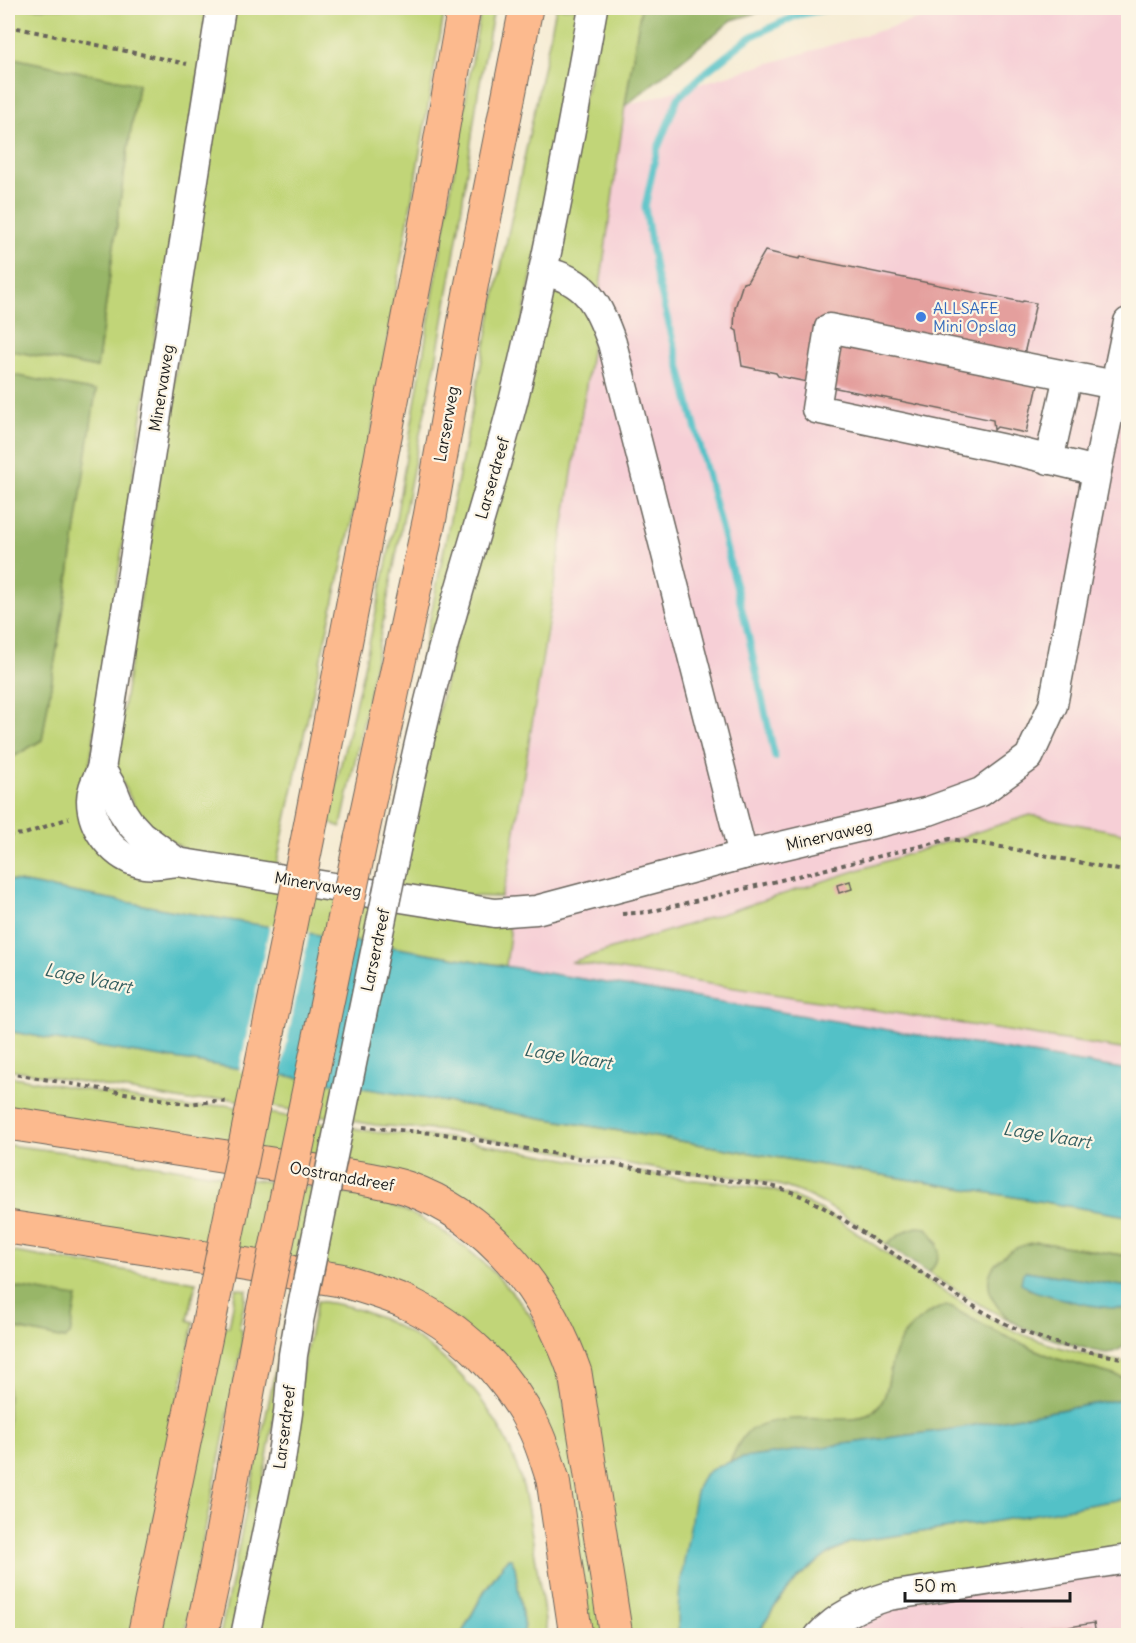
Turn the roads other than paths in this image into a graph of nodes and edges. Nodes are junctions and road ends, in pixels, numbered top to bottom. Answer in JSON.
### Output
{"nodes":[{"id":1,"x":221,"y":8,"type":"edge"},
{"id":2,"x":464,"y":8,"type":"edge"},
{"id":3,"x":526,"y":8,"type":"edge"},
{"id":4,"x":593,"y":8,"type":"edge"},
{"id":5,"x":543,"y":272,"type":"junction"},
{"id":6,"x":1128,"y":322,"type":"edge"},
{"id":7,"x":1054,"y":373,"type":"junction"},
{"id":8,"x":1115,"y":386,"type":"junction"},
{"id":9,"x":1049,"y":459,"type":"junction"},
{"id":10,"x":1097,"y":471,"type":"junction"},
{"id":11,"x":743,"y":855,"type":"junction"},
{"id":12,"x":8,"y":1123,"type":"edge"},
{"id":13,"x":8,"y":1227,"type":"edge"},
{"id":14,"x":1128,"y":1559,"type":"edge"},
{"id":15,"x":144,"y":1635,"type":"edge"},
{"id":16,"x":201,"y":1635,"type":"edge"},
{"id":17,"x":244,"y":1635,"type":"edge"},
{"id":18,"x":576,"y":1635,"type":"edge"},
{"id":19,"x":616,"y":1635,"type":"edge"},
{"id":20,"x":819,"y":1635,"type":"edge"}],
"edges":[{"from":1,"to":11,"type":"street","name":"Minervaweg"},
{"from":2,"to":15,"type":"main road","bridge":true},
{"from":3,"to":16,"type":"main road","name":"Larserweg","bridge":true},
{"from":4,"to":5,"type":"street","name":"Larserdreef"},
{"from":5,"to":11,"type":"street"},
{"from":5,"to":17,"type":"street","name":"Larserdreef","bridge":true},
{"from":6,"to":8,"type":"street","name":"Minervaweg"},
{"from":7,"to":8,"type":"street"},
{"from":7,"to":9,"type":"street"},
{"from":7,"to":9,"type":"street"},
{"from":8,"to":10,"type":"street","name":"Minervaweg"},
{"from":9,"to":10,"type":"street"},
{"from":10,"to":11,"type":"street","name":"Minervaweg"},
{"from":12,"to":19,"type":"main road","name":"Oostranddreef"},
{"from":13,"to":18,"type":"main road"},
{"from":14,"to":20,"type":"street"}]}
